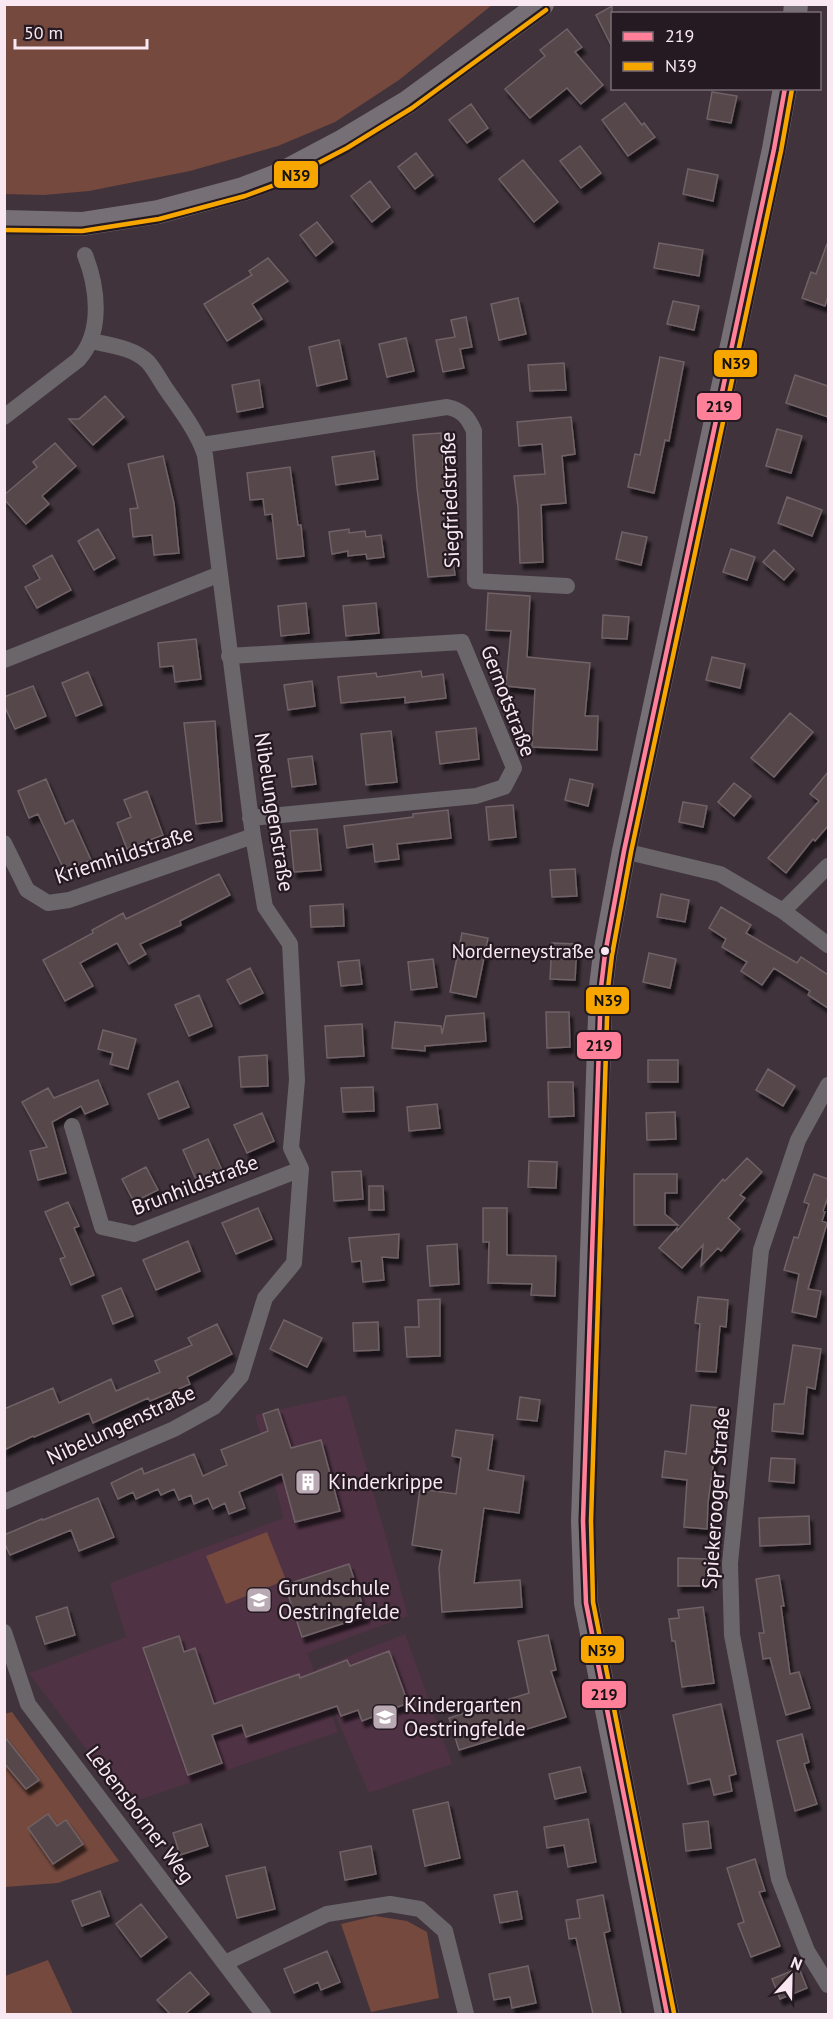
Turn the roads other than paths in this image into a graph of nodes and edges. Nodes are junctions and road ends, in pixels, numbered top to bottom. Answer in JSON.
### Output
{"nodes":[{"id":1,"x":542,"y":4,"type":"edge"},
{"id":2,"x":785,"y":90,"type":"edge"},
{"id":3,"x":4,"y":222,"type":"edge"},
{"id":4,"x":82,"y":224,"type":"junction"},
{"id":5,"x":92,"y":335,"type":"junction"},
{"id":6,"x":4,"y":417,"type":"edge"},
{"id":7,"x":202,"y":445,"type":"junction"},
{"id":8,"x":220,"y":574,"type":"junction"},
{"id":9,"x":567,"y":586,"type":"dead end"},
{"id":10,"x":229,"y":656,"type":"junction"},
{"id":11,"x":4,"y":660,"type":"edge"},
{"id":12,"x":250,"y":818,"type":"junction"},
{"id":13,"x":253,"y":836,"type":"junction"},
{"id":14,"x":4,"y":843,"type":"edge"},
{"id":15,"x":624,"y":851,"type":"junction"},
{"id":16,"x":828,"y":866,"type":"edge"},
{"id":17,"x":783,"y":911,"type":"junction"},
{"id":18,"x":828,"y":945,"type":"edge"},
{"id":19,"x":828,"y":1085,"type":"edge"},
{"id":20,"x":72,"y":1126,"type":"dead end"},
{"id":21,"x":301,"y":1169,"type":"junction"},
{"id":22,"x":4,"y":1502,"type":"edge"},
{"id":23,"x":4,"y":1632,"type":"edge"},
{"id":24,"x":225,"y":1964,"type":"junction"},
{"id":25,"x":828,"y":1985,"type":"edge"},
{"id":26,"x":262,"y":2014,"type":"edge"},
{"id":27,"x":466,"y":2014,"type":"edge"},
{"id":28,"x":667,"y":2014,"type":"edge"}],
"edges":[{"from":1,"to":4,"type":"street"},
{"from":2,"to":15,"type":"street"},
{"from":3,"to":4,"type":"street"},
{"from":4,"to":5,"type":"street"},
{"from":5,"to":6,"type":"street"},
{"from":5,"to":7,"type":"street","name":"Nibelungenstraße"},
{"from":7,"to":8,"type":"street","name":"Nibelungenstraße"},
{"from":7,"to":9,"type":"street","name":"Siegfriedstraße"},
{"from":8,"to":10,"type":"street","name":"Nibelungenstraße"},
{"from":8,"to":11,"type":"street"},
{"from":10,"to":12,"type":"street","name":"Nibelungenstraße"},
{"from":10,"to":12,"type":"street","name":"Gernotstraße"},
{"from":12,"to":13,"type":"street","name":"Nibelungenstraße"},
{"from":13,"to":14,"type":"street","name":"Kriemhildstraße"},
{"from":13,"to":21,"type":"street","name":"Nibelungenstraße"},
{"from":15,"to":17,"type":"street"},
{"from":15,"to":28,"type":"street"},
{"from":16,"to":17,"type":"street"},
{"from":17,"to":18,"type":"street"},
{"from":19,"to":25,"type":"street","name":"Spiekerooger Straße"},
{"from":20,"to":21,"type":"street","name":"Brunhildstraße"},
{"from":21,"to":22,"type":"street","name":"Nibelungenstraße"},
{"from":23,"to":24,"type":"street","name":"Lebensborner Weg"},
{"from":24,"to":26,"type":"street","name":"Lebensborner Weg"},
{"from":24,"to":27,"type":"street"}]}
